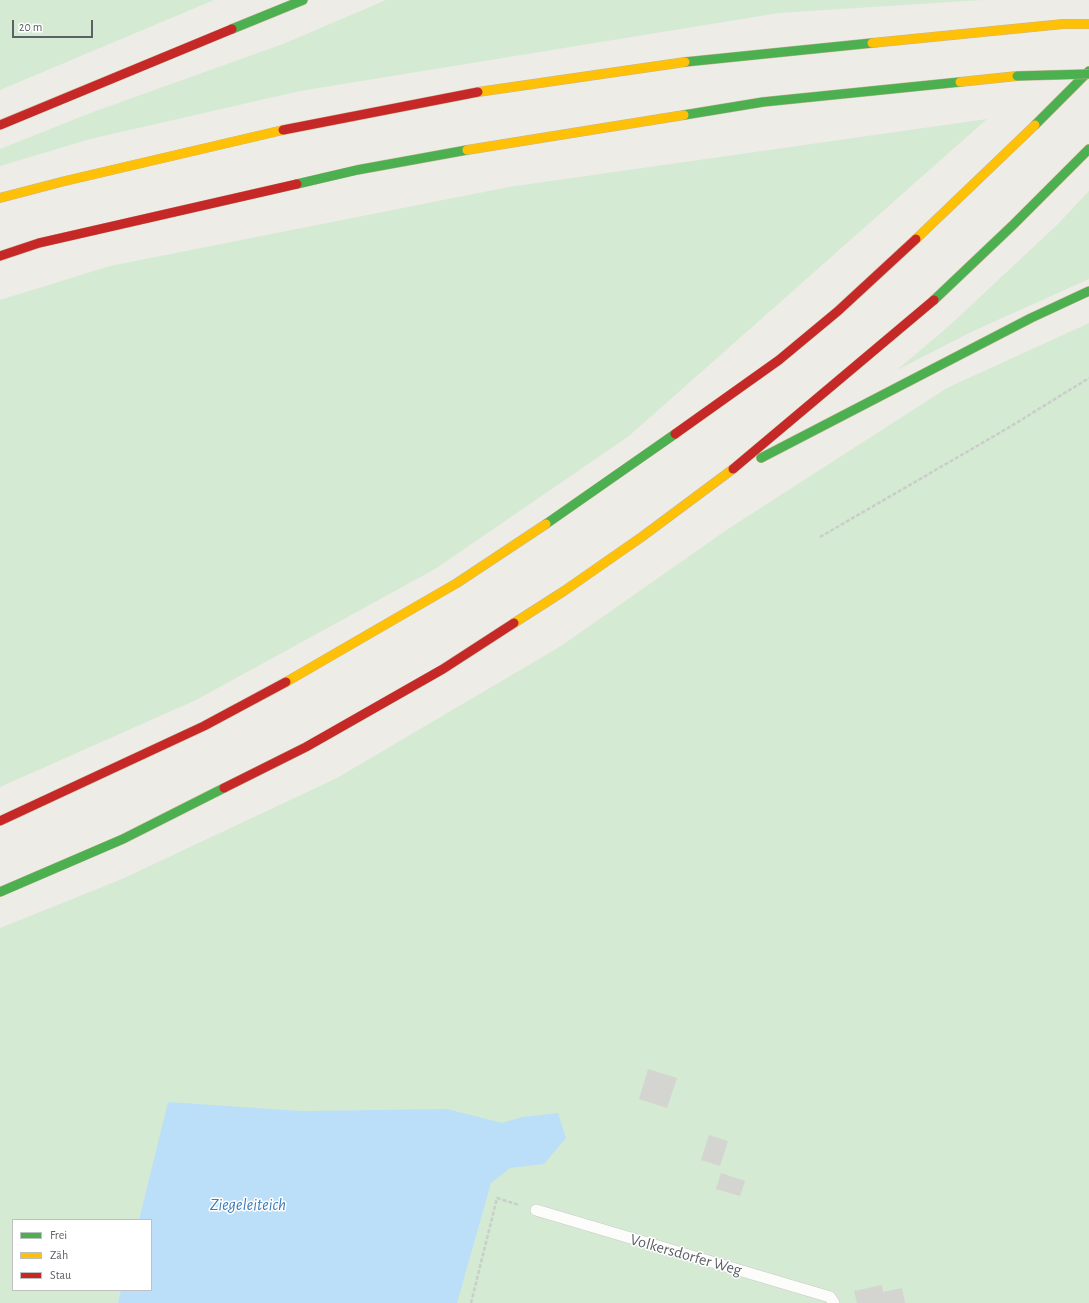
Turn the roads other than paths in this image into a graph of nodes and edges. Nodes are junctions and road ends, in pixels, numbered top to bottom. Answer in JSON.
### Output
{"nodes":[{"id":1,"x":303,"y":0,"type":"edge"},
{"id":2,"x":1089,"y":24,"type":"edge"},
{"id":3,"x":1089,"y":71,"type":"edge"},
{"id":4,"x":1089,"y":74,"type":"edge"},
{"id":5,"x":0,"y":125,"type":"edge"},
{"id":6,"x":1089,"y":149,"type":"edge"},
{"id":7,"x":0,"y":198,"type":"edge"},
{"id":8,"x":0,"y":256,"type":"edge"},
{"id":9,"x":1089,"y":292,"type":"edge"},
{"id":10,"x":725,"y":476,"type":"junction"},
{"id":11,"x":0,"y":821,"type":"edge"},
{"id":12,"x":0,"y":892,"type":"edge"},
{"id":13,"x":536,"y":1210,"type":"road end"},
{"id":14,"x":834,"y":1303,"type":"edge"}],
"edges":[{"from":1,"to":5,"type":"highway"},
{"from":2,"to":7,"type":"highway"},
{"from":3,"to":11,"type":"highway"},
{"from":4,"to":8,"type":"highway","bridge":true},
{"from":6,"to":10,"type":"highway"},
{"from":9,"to":10,"type":"highway"},
{"from":10,"to":12,"type":"highway"},
{"from":13,"to":14,"type":"lane","name":"Volkersdorfer Weg"}]}
